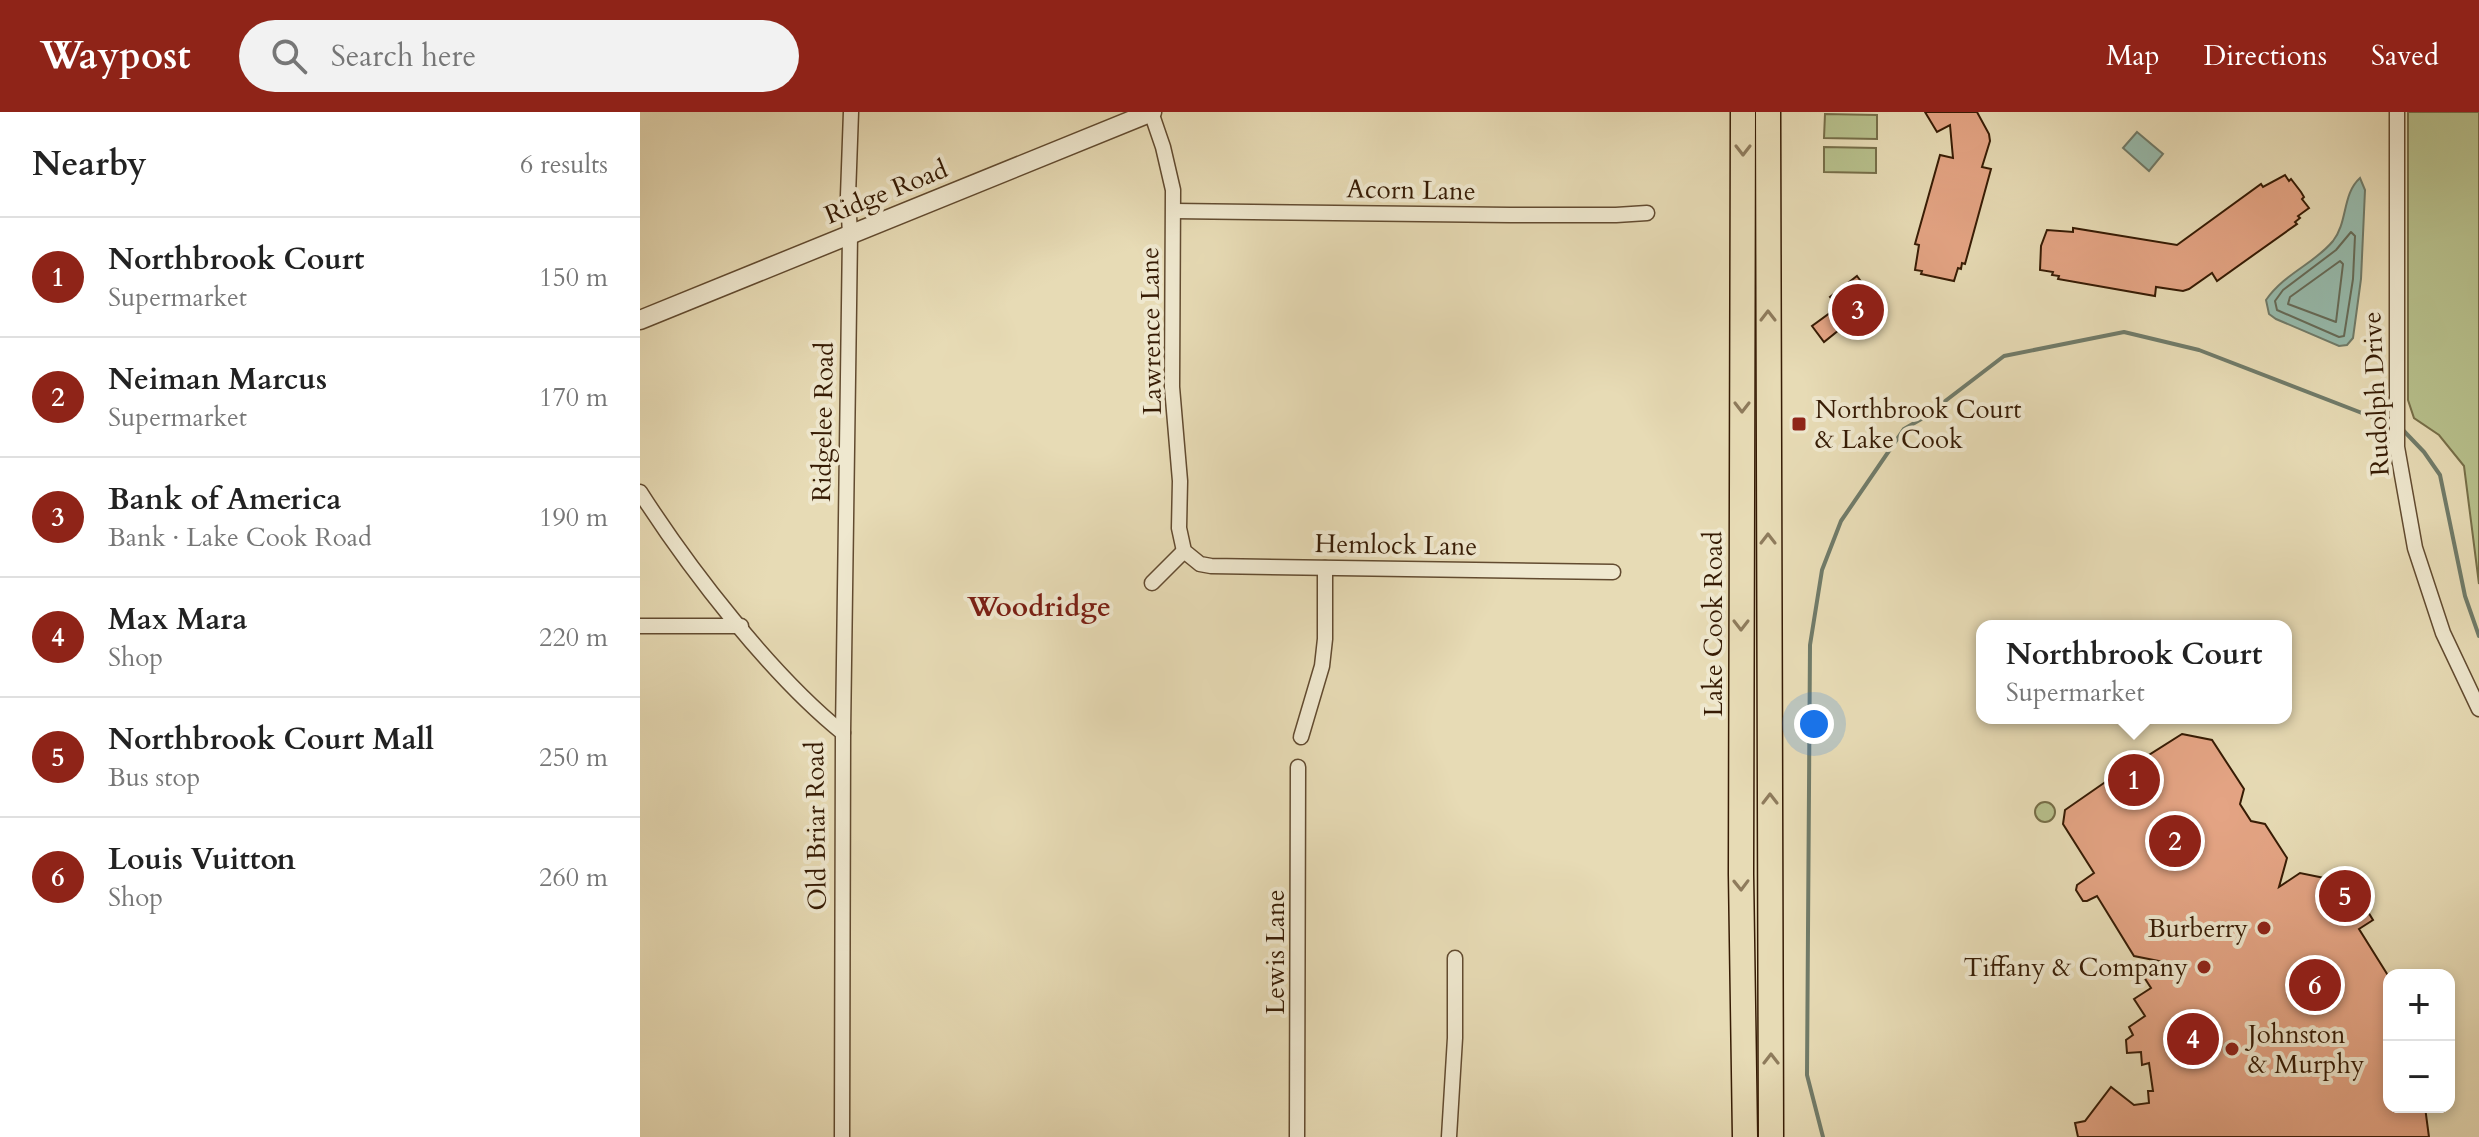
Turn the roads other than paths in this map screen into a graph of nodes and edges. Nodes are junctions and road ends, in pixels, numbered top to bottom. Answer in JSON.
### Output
{"nodes":[{"id":1,"x":851,"y":112,"type":"edge"},
{"id":2,"x":1151,"y":112,"type":"edge"},
{"id":3,"x":1743,"y":112,"type":"edge"},
{"id":4,"x":1768,"y":112,"type":"edge"},
{"id":5,"x":2397,"y":112,"type":"edge"},
{"id":6,"x":1174,"y":211,"type":"junction"},
{"id":7,"x":1647,"y":213,"type":"dead end"},
{"id":8,"x":850,"y":235,"type":"junction"},
{"id":9,"x":640,"y":320,"type":"edge"},
{"id":10,"x":640,"y":492,"type":"edge"},
{"id":11,"x":1184,"y":551,"type":"junction"},
{"id":12,"x":1325,"y":568,"type":"junction"},
{"id":13,"x":1613,"y":572,"type":"dead end"},
{"id":14,"x":1152,"y":583,"type":"dead end"},
{"id":15,"x":640,"y":626,"type":"edge"},
{"id":16,"x":741,"y":626,"type":"junction"},
{"id":17,"x":2479,"y":709,"type":"edge"},
{"id":18,"x":843,"y":733,"type":"junction"},
{"id":19,"x":1301,"y":737,"type":"dead end"},
{"id":20,"x":1298,"y":767,"type":"dead end"},
{"id":21,"x":1455,"y":958,"type":"dead end"},
{"id":22,"x":842,"y":1137,"type":"edge"},
{"id":23,"x":1297,"y":1137,"type":"edge"},
{"id":24,"x":1449,"y":1137,"type":"edge"},
{"id":25,"x":1745,"y":1137,"type":"edge"},
{"id":26,"x":1771,"y":1137,"type":"edge"}],
"edges":[{"from":1,"to":8,"type":"street","name":"Ridgelee Road"},
{"from":2,"to":6,"type":"street","name":"Lawrence Lane"},
{"from":2,"to":8,"type":"street","name":"Ridge Road"},
{"from":3,"to":25,"type":"main road","name":"Lake Cook Road","one_way":true},
{"from":26,"to":4,"type":"main road","one_way":true},
{"from":5,"to":17,"type":"street","name":"Rudolph Drive"},
{"from":6,"to":7,"type":"street","name":"Acorn Lane"},
{"from":6,"to":11,"type":"street","name":"Lawrence Lane"},
{"from":8,"to":9,"type":"street","name":"Ridge Road"},
{"from":8,"to":18,"type":"street","name":"Ridgelee Road"},
{"from":10,"to":16,"type":"street","name":"Old Briar Road"},
{"from":11,"to":12,"type":"street","name":"Hemlock Lane"},
{"from":11,"to":14,"type":"street"},
{"from":12,"to":13,"type":"street","name":"Hemlock Lane"},
{"from":12,"to":19,"type":"street"},
{"from":15,"to":16,"type":"street"},
{"from":16,"to":18,"type":"street","name":"Old Briar Road"},
{"from":18,"to":22,"type":"street","name":"Old Briar Road"},
{"from":20,"to":23,"type":"street","name":"Lewis Lane"},
{"from":21,"to":24,"type":"street"}]}
